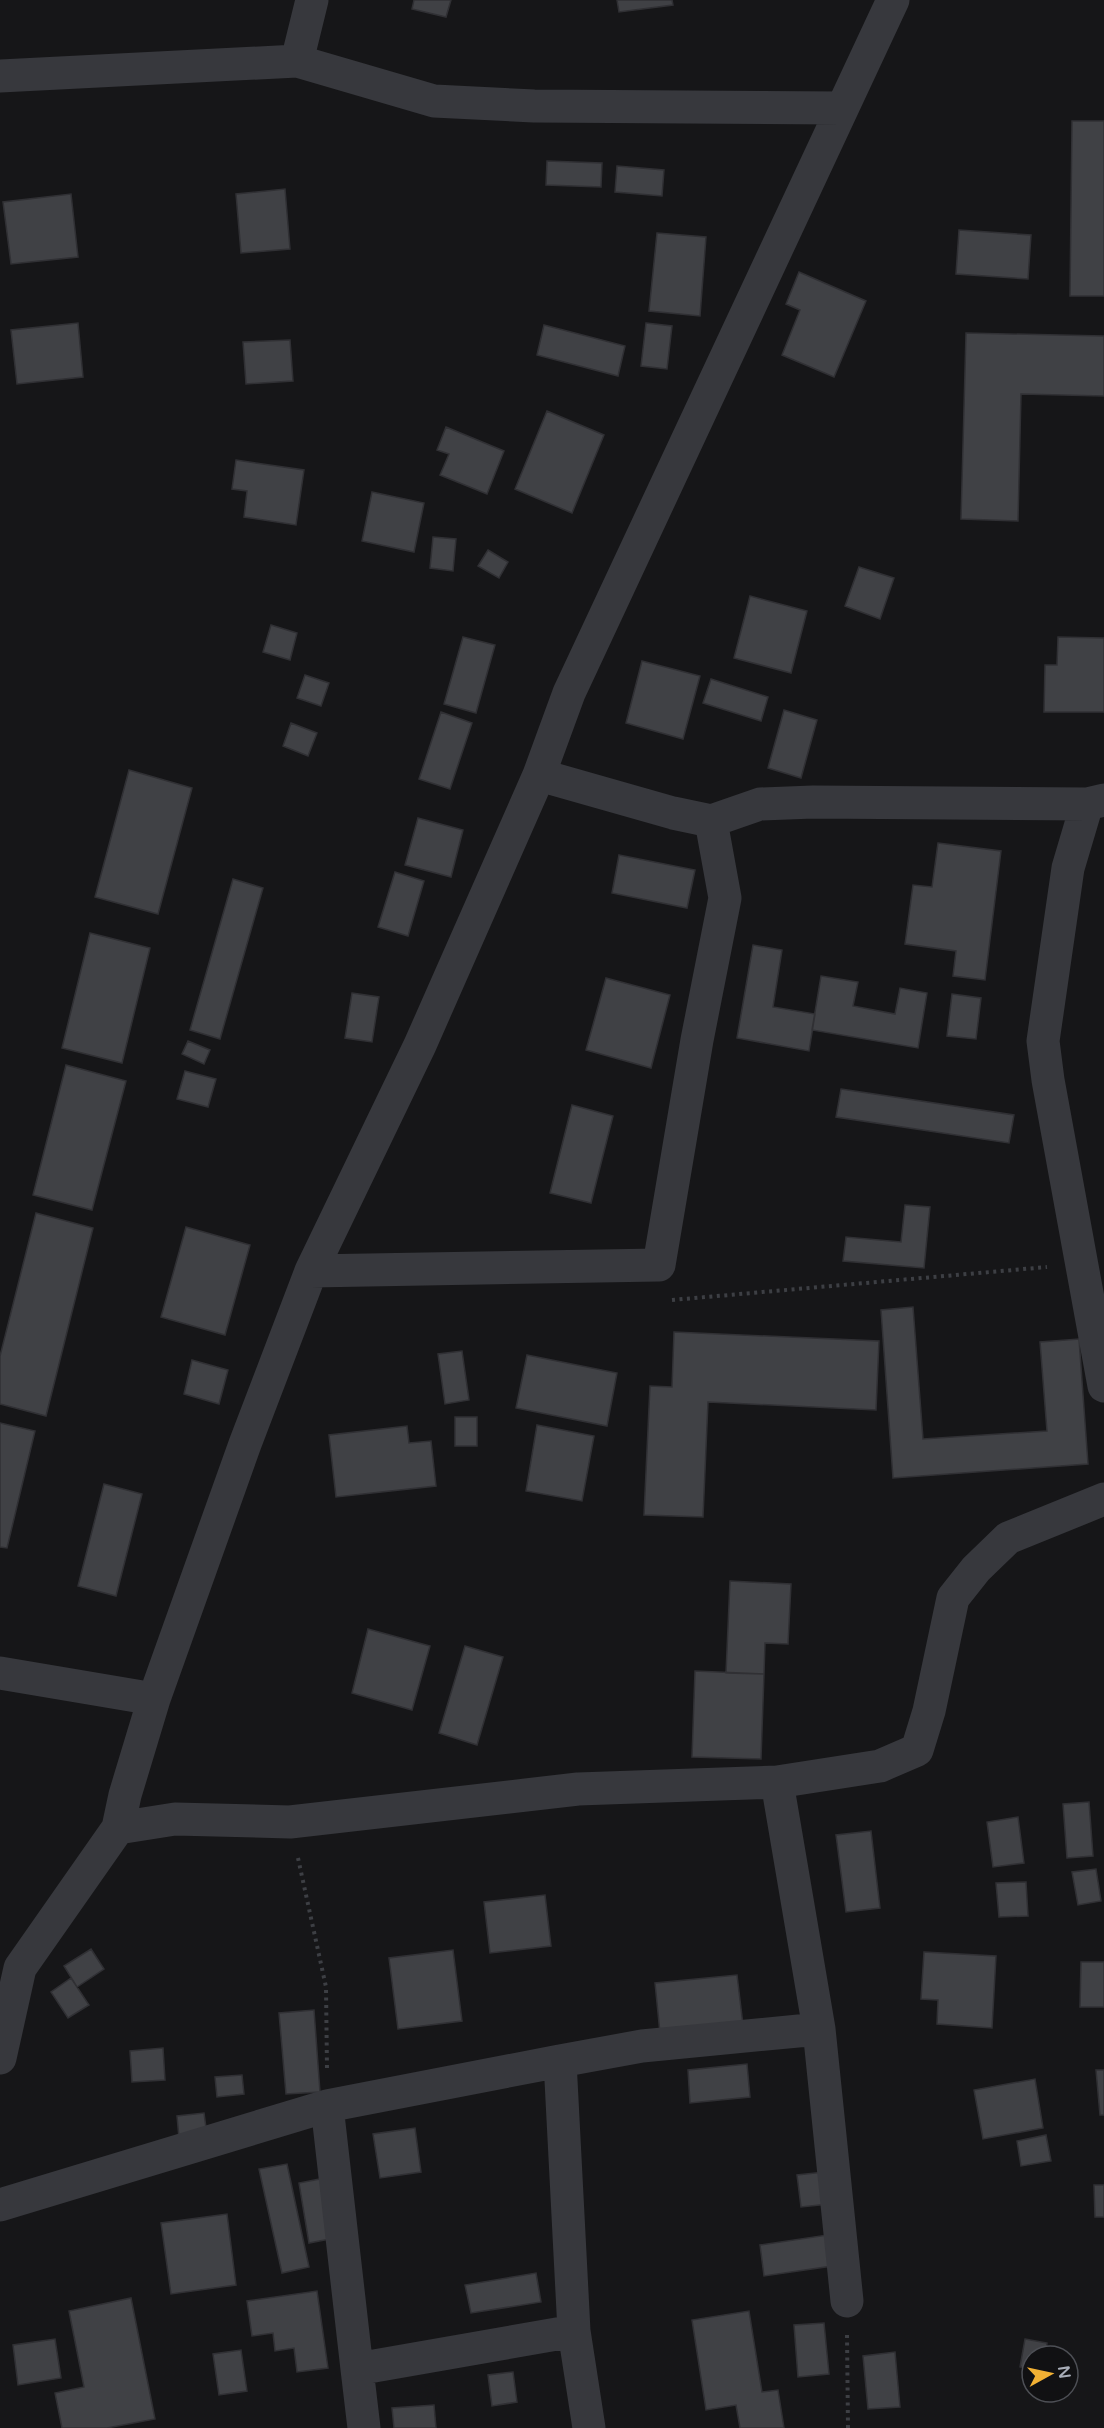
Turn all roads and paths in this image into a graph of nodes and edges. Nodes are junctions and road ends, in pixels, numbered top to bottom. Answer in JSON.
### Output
{"nodes":[{"id":1,"x":312,"y":0,"type":"edge"},
{"id":2,"x":893,"y":0,"type":"edge"},
{"id":3,"x":297,"y":61,"type":"junction"},
{"id":4,"x":0,"y":76,"type":"edge"},
{"id":5,"x":842,"y":108,"type":"junction"},
{"id":6,"x":539,"y":775,"type":"junction"},
{"id":7,"x":1095,"y":802,"type":"edge"},
{"id":8,"x":711,"y":821,"type":"junction"},
{"id":9,"x":1082,"y":1264,"type":"junction"},
{"id":10,"x":659,"y":1265,"type":"junction"},
{"id":11,"x":311,"y":1271,"type":"junction"},
{"id":12,"x":1104,"y":1386,"type":"edge"},
{"id":13,"x":1104,"y":1499,"type":"edge"},
{"id":14,"x":0,"y":1673,"type":"edge"},
{"id":15,"x":154,"y":1699,"type":"junction"},
{"id":16,"x":777,"y":1782,"type":"junction"},
{"id":17,"x":290,"y":1822,"type":"junction"},
{"id":18,"x":118,"y":1828,"type":"junction"},
{"id":19,"x":819,"y":2029,"type":"junction"},
{"id":20,"x":0,"y":2058,"type":"edge"},
{"id":21,"x":560,"y":2061,"type":"junction"},
{"id":22,"x":327,"y":2106,"type":"junction"},
{"id":23,"x":0,"y":2205,"type":"edge"},
{"id":24,"x":847,"y":2301,"type":"joint"},
{"id":25,"x":574,"y":2331,"type":"junction"},
{"id":26,"x":357,"y":2369,"type":"junction"},
{"id":27,"x":364,"y":2428,"type":"edge"},
{"id":28,"x":589,"y":2428,"type":"edge"},
{"id":29,"x":848,"y":2428,"type":"edge"}],
"edges":[{"from":1,"to":3,"type":"street"},
{"from":2,"to":5,"type":"street"},
{"from":3,"to":4,"type":"street"},
{"from":3,"to":5,"type":"street"},
{"from":5,"to":6,"type":"street"},
{"from":6,"to":8,"type":"street"},
{"from":6,"to":11,"type":"street"},
{"from":7,"to":8,"type":"street"},
{"from":7,"to":9,"type":"street"},
{"from":8,"to":10,"type":"street"},
{"from":9,"to":10,"type":"path"},
{"from":9,"to":12,"type":"street"},
{"from":10,"to":11,"type":"street"},
{"from":11,"to":15,"type":"street"},
{"from":13,"to":16,"type":"street"},
{"from":14,"to":15,"type":"street"},
{"from":15,"to":18,"type":"street"},
{"from":16,"to":17,"type":"street"},
{"from":16,"to":19,"type":"street"},
{"from":17,"to":18,"type":"street"},
{"from":17,"to":22,"type":"path"},
{"from":18,"to":20,"type":"street"},
{"from":19,"to":21,"type":"street"},
{"from":19,"to":24,"type":"street"},
{"from":21,"to":22,"type":"street"},
{"from":21,"to":25,"type":"street"},
{"from":22,"to":23,"type":"street"},
{"from":22,"to":26,"type":"street"},
{"from":24,"to":29,"type":"path"},
{"from":25,"to":26,"type":"street"},
{"from":25,"to":28,"type":"street"},
{"from":26,"to":27,"type":"street"}]}
